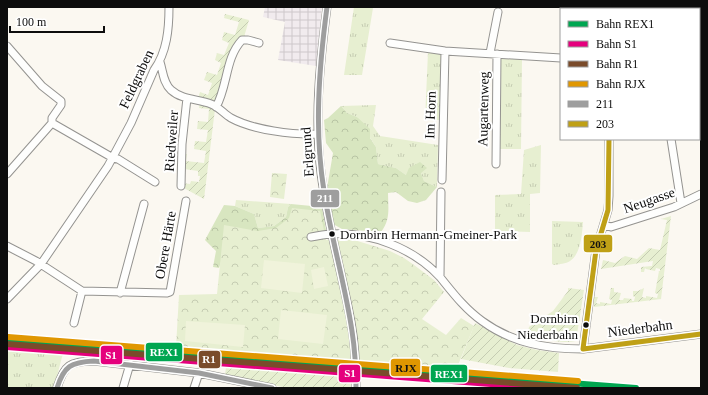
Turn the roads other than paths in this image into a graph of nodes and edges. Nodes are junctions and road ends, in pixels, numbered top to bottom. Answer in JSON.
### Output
{"nodes":[{"id":1,"x":168,"y":7,"type":"edge"},
{"id":2,"x":327,"y":7,"type":"edge"},
{"id":3,"x":498,"y":12,"type":"dead end"},
{"id":4,"x":259,"y":43,"type":"dead end"},
{"id":5,"x":390,"y":43,"type":"dead end"},
{"id":6,"x":7,"y":46,"type":"edge"},
{"id":7,"x":445,"y":51,"type":"junction"},
{"id":8,"x":494,"y":54,"type":"junction"},
{"id":9,"x":560,"y":58,"type":"edge"},
{"id":10,"x":160,"y":62,"type":"junction"},
{"id":11,"x":187,"y":98,"type":"junction"},
{"id":12,"x":216,"y":107,"type":"junction"},
{"id":13,"x":52,"y":123,"type":"junction"},
{"id":14,"x":318,"y":134,"type":"junction"},
{"id":15,"x":609,"y":140,"type":"edge"},
{"id":16,"x":671,"y":140,"type":"edge"},
{"id":17,"x":113,"y":158,"type":"junction"},
{"id":18,"x":496,"y":164,"type":"dead end"},
{"id":19,"x":7,"y":174,"type":"edge"},
{"id":20,"x":442,"y":180,"type":"dead end"},
{"id":21,"x":155,"y":182,"type":"dead end"},
{"id":22,"x":181,"y":186,"type":"dead end"},
{"id":23,"x":441,"y":192,"type":"dead end"},
{"id":24,"x":701,"y":194,"type":"edge"},
{"id":25,"x":186,"y":201,"type":"dead end"},
{"id":26,"x":681,"y":203,"type":"junction"},
{"id":27,"x":144,"y":204,"type":"dead end"},
{"id":28,"x":604,"y":225,"type":"junction"},
{"id":29,"x":332,"y":234,"type":"junction"},
{"id":30,"x":311,"y":237,"type":"dead end"},
{"id":31,"x":7,"y":246,"type":"edge"},
{"id":32,"x":40,"y":264,"type":"junction"},
{"id":33,"x":440,"y":277,"type":"junction"},
{"id":34,"x":82,"y":291,"type":"junction"},
{"id":35,"x":120,"y":293,"type":"junction"},
{"id":36,"x":7,"y":299,"type":"edge"},
{"id":37,"x":74,"y":323,"type":"dead end"},
{"id":38,"x":701,"y":334,"type":"edge"},
{"id":39,"x":583,"y":349,"type":"junction"},
{"id":40,"x":130,"y":364,"type":"junction"},
{"id":41,"x":198,"y":373,"type":"junction"},
{"id":42,"x":248,"y":385,"type":"edge"},
{"id":43,"x":57,"y":388,"type":"edge"},
{"id":44,"x":123,"y":388,"type":"edge"},
{"id":45,"x":194,"y":388,"type":"edge"},
{"id":46,"x":272,"y":388,"type":"edge"},
{"id":47,"x":356,"y":388,"type":"edge"}],
"edges":[{"from":1,"to":10,"type":"street","name":"Feldgraben"},
{"from":2,"to":14,"type":"street","name":"Erlgrund"},
{"from":3,"to":8,"type":"street","name":"Augartenweg"},
{"from":4,"to":12,"type":"street"},
{"from":5,"to":7,"type":"street"},
{"from":6,"to":13,"type":"street"},
{"from":7,"to":8,"type":"street"},
{"from":7,"to":20,"type":"street","name":"Im Horn"},
{"from":8,"to":9,"type":"street"},
{"from":8,"to":18,"type":"street","name":"Augartenweg"},
{"from":10,"to":11,"type":"street","name":"Riedweiler"},
{"from":10,"to":17,"type":"street","name":"Feldgraben"},
{"from":11,"to":12,"type":"street"},
{"from":11,"to":22,"type":"street","name":"Riedweiler"},
{"from":12,"to":14,"type":"street"},
{"from":13,"to":17,"type":"street"},
{"from":13,"to":19,"type":"street"},
{"from":14,"to":29,"type":"street","name":"Erlgrund"},
{"from":15,"to":28,"type":"street"},
{"from":16,"to":26,"type":"street"},
{"from":17,"to":21,"type":"street"},
{"from":17,"to":32,"type":"street","name":"Feldgraben"},
{"from":23,"to":33,"type":"street"},
{"from":24,"to":26,"type":"street","name":"Neugasse"},
{"from":25,"to":35,"type":"street","name":"Obere Härte"},
{"from":26,"to":28,"type":"street","name":"Neugasse"},
{"from":27,"to":35,"type":"street","name":"Obere Härte"},
{"from":28,"to":39,"type":"street"},
{"from":29,"to":30,"type":"street","name":"Niederbahn"},
{"from":29,"to":33,"type":"street","name":"Niederbahn"},
{"from":29,"to":47,"type":"street","name":"Erlgrund"},
{"from":31,"to":32,"type":"street","name":"Obere Härte"},
{"from":32,"to":34,"type":"street","name":"Obere Härte"},
{"from":32,"to":36,"type":"street","name":"Feldgraben"},
{"from":33,"to":39,"type":"street","name":"Niederbahn"},
{"from":34,"to":35,"type":"street","name":"Obere Härte"},
{"from":34,"to":37,"type":"street"},
{"from":38,"to":39,"type":"street","name":"Niederbahn"},
{"from":40,"to":41,"type":"street"},
{"from":40,"to":43,"type":"street"},
{"from":40,"to":44,"type":"street"},
{"from":41,"to":42,"type":"street"},
{"from":41,"to":45,"type":"street"},
{"from":42,"to":46,"type":"street"}]}
